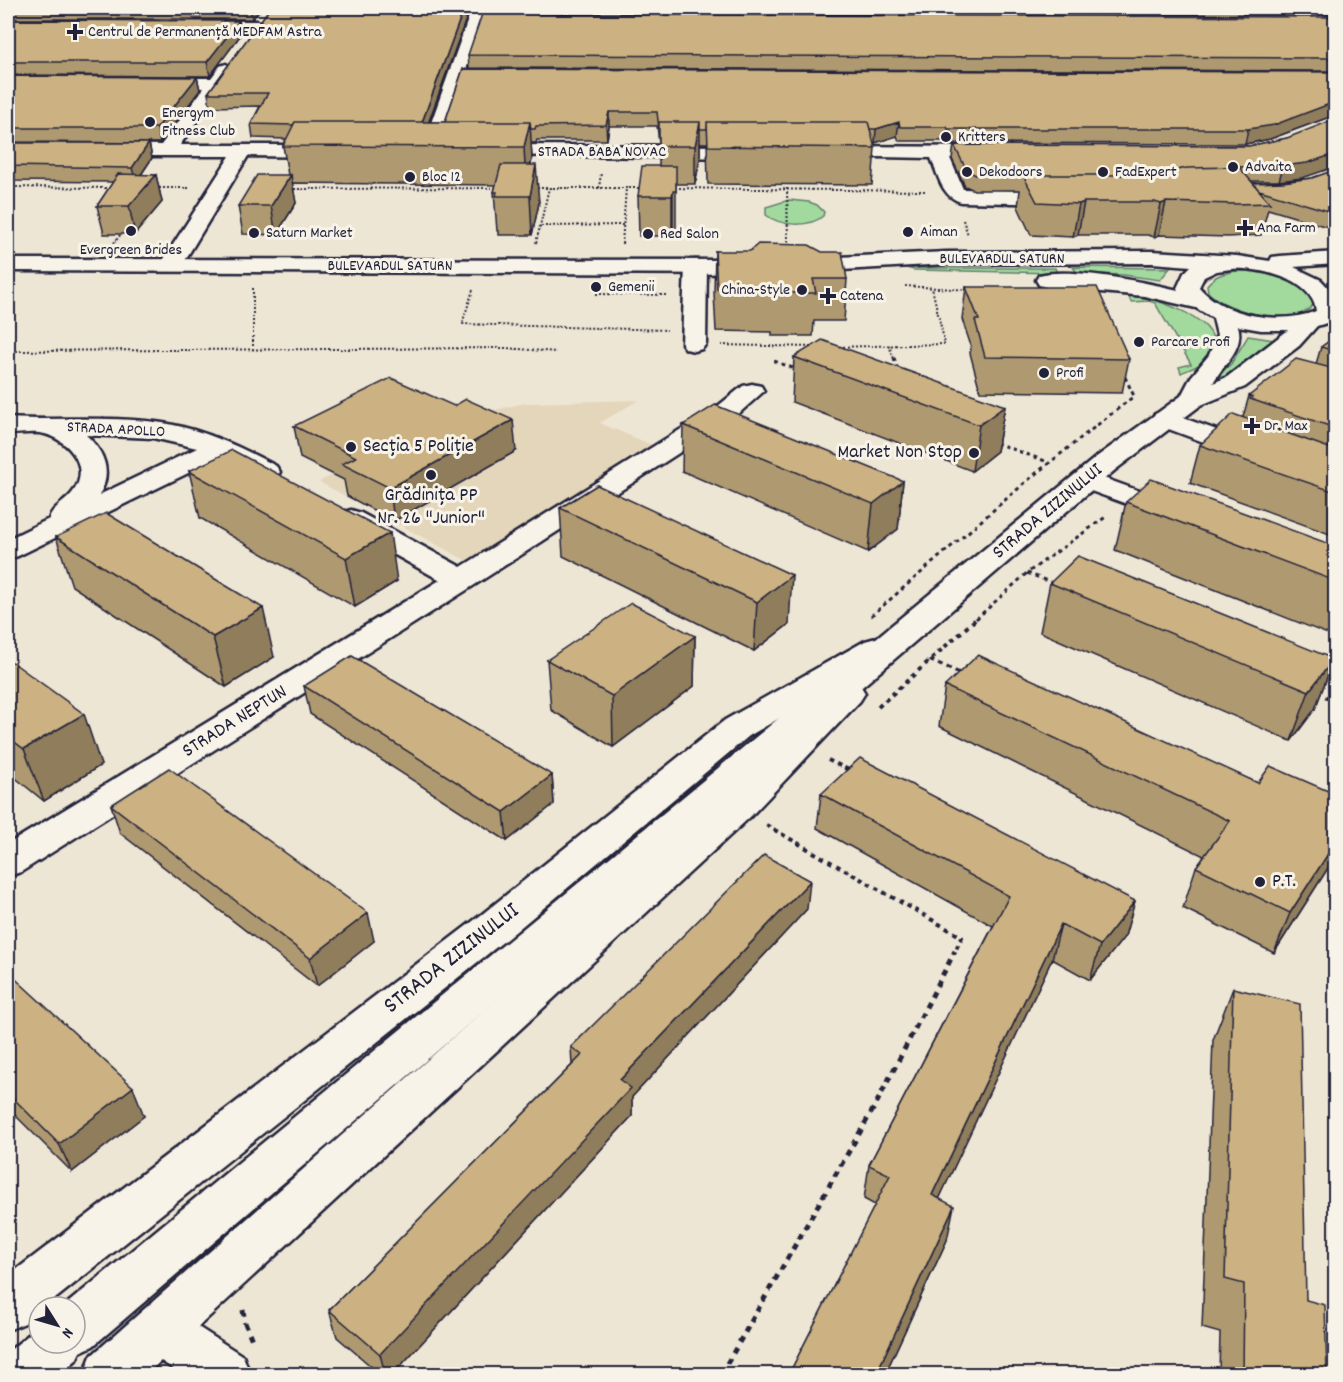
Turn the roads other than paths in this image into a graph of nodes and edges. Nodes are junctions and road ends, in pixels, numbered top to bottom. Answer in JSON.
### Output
{"nodes":[{"id":1,"x":482,"y":15,"type":"edge"},
{"id":2,"x":181,"y":26,"type":"edge"},
{"id":3,"x":456,"y":75,"type":"junction"},
{"id":4,"x":518,"y":75,"type":"edge"},
{"id":5,"x":140,"y":82,"type":"edge"},
{"id":6,"x":215,"y":82,"type":"junction"},
{"id":7,"x":87,"y":150,"type":"edge"},
{"id":8,"x":167,"y":150,"type":"junction"},
{"id":9,"x":243,"y":150,"type":"junction"},
{"id":10,"x":348,"y":151,"type":"edge"},
{"id":11,"x":407,"y":151,"type":"edge"},
{"id":12,"x":430,"y":151,"type":"junction"},
{"id":13,"x":771,"y":152,"type":"edge"},
{"id":14,"x":807,"y":152,"type":"edge"},
{"id":15,"x":938,"y":153,"type":"junction"},
{"id":16,"x":1020,"y":153,"type":"edge"},
{"id":17,"x":1089,"y":198,"type":"edge"},
{"id":18,"x":1335,"y":258,"type":"edge"},
{"id":19,"x":1231,"y":263,"type":"junction"},
{"id":20,"x":1255,"y":263,"type":"junction"},
{"id":21,"x":8,"y":265,"type":"edge"},
{"id":22,"x":171,"y":265,"type":"junction"},
{"id":23,"x":696,"y":266,"type":"junction"},
{"id":24,"x":772,"y":267,"type":"junction"},
{"id":25,"x":1212,"y":308,"type":"junction"},
{"id":26,"x":1324,"y":316,"type":"edge"},
{"id":27,"x":695,"y":338,"type":"road end"},
{"id":28,"x":752,"y":391,"type":"dead end"},
{"id":29,"x":1192,"y":400,"type":"junction"},
{"id":30,"x":1164,"y":419,"type":"junction"},
{"id":31,"x":8,"y":426,"type":"edge"},
{"id":32,"x":48,"y":427,"type":"junction"},
{"id":33,"x":218,"y":448,"type":"junction"},
{"id":34,"x":1087,"y":480,"type":"junction"},
{"id":35,"x":286,"y":483,"type":"edge"},
{"id":36,"x":1335,"y":483,"type":"edge"},
{"id":37,"x":328,"y":506,"type":"edge"},
{"id":38,"x":1204,"y":524,"type":"edge"},
{"id":39,"x":48,"y":531,"type":"junction"},
{"id":40,"x":8,"y":550,"type":"edge"},
{"id":41,"x":462,"y":580,"type":"junction"},
{"id":42,"x":920,"y":645,"type":"junction"},
{"id":43,"x":8,"y":862,"type":"edge"},
{"id":44,"x":8,"y":1306,"type":"edge"},
{"id":45,"x":87,"y":1319,"type":"edge"},
{"id":46,"x":158,"y":1330,"type":"junction"},
{"id":47,"x":44,"y":1355,"type":"edge"},
{"id":48,"x":21,"y":1374,"type":"edge"},
{"id":49,"x":109,"y":1374,"type":"edge"},
{"id":50,"x":225,"y":1374,"type":"edge"}],
"edges":[{"from":1,"to":3,"type":"street"},
{"from":2,"to":6,"type":"street"},
{"from":3,"to":4,"type":"street"},
{"from":3,"to":12,"type":"street"},
{"from":5,"to":6,"type":"street"},
{"from":6,"to":8,"type":"street"},
{"from":7,"to":8,"type":"street"},
{"from":8,"to":9,"type":"street"},
{"from":9,"to":10,"type":"street"},
{"from":9,"to":22,"type":"street"},
{"from":11,"to":12,"type":"street","name":"STRADA BABA NOVAC"},
{"from":12,"to":13,"type":"street","name":"STRADA BABA NOVAC"},
{"from":14,"to":15,"type":"street"},
{"from":15,"to":16,"type":"street"},
{"from":15,"to":17,"type":"street"},
{"from":18,"to":20,"type":"street"},
{"from":19,"to":20,"type":"street"},
{"from":19,"to":24,"type":"street","name":"BULEVARDUL SATURN"},
{"from":19,"to":25,"type":"street","name":"STRADA ZIZINULUI"},
{"from":20,"to":26,"type":"street"},
{"from":21,"to":22,"type":"street","name":"BULEVARDUL SATURN"},
{"from":22,"to":23,"type":"street","name":"BULEVARDUL SATURN"},
{"from":23,"to":24,"type":"street","name":"BULEVARDUL SATURN"},
{"from":23,"to":27,"type":"street"},
{"from":24,"to":25,"type":"street","name":"BULEVARDUL SATURN"},
{"from":25,"to":26,"type":"street","name":"BULEVARDUL SATURN"},
{"from":25,"to":29,"type":"street","name":"STRADA ZIZINULUI"},
{"from":26,"to":29,"type":"street","name":"STRADA ZIZINULUI"},
{"from":28,"to":41,"type":"street","name":"STRADA NEPTUN"},
{"from":29,"to":30,"type":"street","name":"STRADA ZIZINULUI"},
{"from":30,"to":34,"type":"street","name":"STRADA ZIZINULUI"},
{"from":30,"to":36,"type":"street"},
{"from":31,"to":32,"type":"street","name":"STRADA APOLLO"},
{"from":32,"to":33,"type":"street","name":"STRADA APOLLO"},
{"from":32,"to":39,"type":"street","name":"STRADA APOLLO"},
{"from":33,"to":35,"type":"street"},
{"from":33,"to":39,"type":"street"},
{"from":34,"to":38,"type":"street"},
{"from":34,"to":42,"type":"street","name":"STRADA ZIZINULUI"},
{"from":37,"to":41,"type":"street"},
{"from":39,"to":40,"type":"street"},
{"from":41,"to":43,"type":"street","name":"STRADA NEPTUN"},
{"from":42,"to":44,"type":"street","name":"STRADA ZIZINULUI"},
{"from":42,"to":45,"type":"street","name":"STRADA ZIZINULUI"},
{"from":42,"to":46,"type":"street","name":"STRADA ZIZINULUI"},
{"from":46,"to":49,"type":"street","name":"STRADA ZIZINULUI"},
{"from":46,"to":50,"type":"street"},
{"from":47,"to":48,"type":"street"}]}
